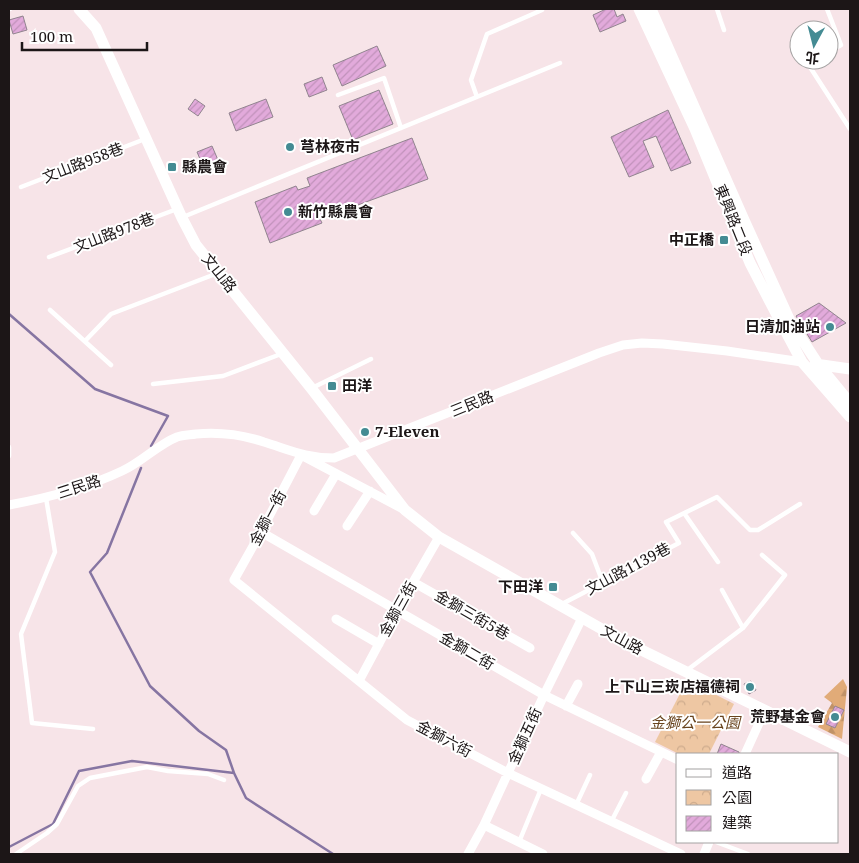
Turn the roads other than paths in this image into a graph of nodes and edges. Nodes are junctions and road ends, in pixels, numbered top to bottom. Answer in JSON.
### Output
{"nodes":[{"id":1,"x":79,"y":9,"type":"edge"},
{"id":2,"x":639,"y":9,"type":"edge"},
{"id":3,"x":651,"y":9,"type":"edge"},
{"id":4,"x":717,"y":9,"type":"edge"},
{"id":5,"x":542,"y":10,"type":"edge"},
{"id":6,"x":724,"y":30,"type":"dead end"},
{"id":7,"x":560,"y":63,"type":"dead end"},
{"id":8,"x":812,"y":70,"type":"edge"},
{"id":9,"x":338,"y":95,"type":"dead end"},
{"id":10,"x":477,"y":97,"type":"junction"},
{"id":11,"x":685,"y":97,"type":"junction"},
{"id":12,"x":401,"y":128,"type":"junction"},
{"id":13,"x":850,"y":128,"type":"edge"},
{"id":14,"x":146,"y":138,"type":"junction"},
{"id":15,"x":20,"y":187,"type":"dead end"},
{"id":16,"x":180,"y":213,"type":"junction"},
{"id":17,"x":49,"y":257,"type":"dead end"},
{"id":18,"x":220,"y":273,"type":"junction"},
{"id":19,"x":50,"y":310,"type":"dead end"},
{"id":20,"x":85,"y":341,"type":"junction"},
{"id":21,"x":282,"y":354,"type":"junction"},
{"id":22,"x":371,"y":358,"type":"dead end"},
{"id":23,"x":802,"y":362,"type":"junction"},
{"id":24,"x":818,"y":364,"type":"junction"},
{"id":25,"x":111,"y":365,"type":"dead end"},
{"id":26,"x":850,"y":369,"type":"edge"},
{"id":27,"x":153,"y":384,"type":"dead end"},
{"id":28,"x":311,"y":388,"type":"junction"},
{"id":29,"x":850,"y":403,"type":"edge"},
{"id":30,"x":850,"y":417,"type":"edge"},
{"id":31,"x":9,"y":447,"type":"edge"},
{"id":32,"x":357,"y":450,"type":"junction"},
{"id":33,"x":301,"y":455,"type":"junction"},
{"id":34,"x":9,"y":456,"type":"edge"},
{"id":35,"x":336,"y":474,"type":"junction"},
{"id":36,"x":370,"y":491,"type":"junction"},
{"id":37,"x":46,"y":498,"type":"junction"},
{"id":38,"x":800,"y":504,"type":"dead end"},
{"id":39,"x":9,"y":505,"type":"edge"},
{"id":40,"x":405,"y":510,"type":"junction"},
{"id":41,"x":314,"y":511,"type":"dead end"},
{"id":42,"x":684,"y":513,"type":"junction"},
{"id":43,"x":347,"y":526,"type":"dead end"},
{"id":44,"x":261,"y":532,"type":"junction"},
{"id":45,"x":573,"y":533,"type":"dead end"},
{"id":46,"x":439,"y":537,"type":"junction"},
{"id":47,"x":762,"y":556,"type":"dead end"},
{"id":48,"x":718,"y":562,"type":"dead end"},
{"id":49,"x":234,"y":580,"type":"joint"},
{"id":50,"x":413,"y":582,"type":"junction"},
{"id":51,"x":603,"y":583,"type":"junction"},
{"id":52,"x":722,"y":590,"type":"dead end"},
{"id":53,"x":559,"y":605,"type":"junction"},
{"id":54,"x":397,"y":610,"type":"junction"},
{"id":55,"x":582,"y":618,"type":"junction"},
{"id":56,"x":336,"y":619,"type":"dead end"},
{"id":57,"x":743,"y":628,"type":"junction"},
{"id":58,"x":379,"y":644,"type":"junction"},
{"id":59,"x":530,"y":648,"type":"dead end"},
{"id":60,"x":685,"y":671,"type":"junction"},
{"id":61,"x":359,"y":681,"type":"junction"},
{"id":62,"x":578,"y":684,"type":"dead end"},
{"id":63,"x":544,"y":695,"type":"junction"},
{"id":64,"x":566,"y":706,"type":"junction"},
{"id":65,"x":765,"y":710,"type":"junction"},
{"id":66,"x":93,"y":729,"type":"dead end"},
{"id":67,"x":661,"y":752,"type":"junction"},
{"id":68,"x":850,"y":752,"type":"edge"},
{"id":69,"x":745,"y":753,"type":"edge"},
{"id":70,"x":676,"y":759,"type":"edge"},
{"id":71,"x":508,"y":773,"type":"junction"},
{"id":72,"x":590,"y":775,"type":"dead end"},
{"id":73,"x":646,"y":779,"type":"dead end"},
{"id":74,"x":224,"y":780,"type":"dead end"},
{"id":75,"x":541,"y":789,"type":"junction"},
{"id":76,"x":626,"y":793,"type":"dead end"},
{"id":77,"x":576,"y":805,"type":"junction"},
{"id":78,"x":611,"y":822,"type":"junction"},
{"id":79,"x":484,"y":825,"type":"junction"},
{"id":80,"x":518,"y":842,"type":"junction"},
{"id":81,"x":719,"y":843,"type":"edge"},
{"id":82,"x":16,"y":854,"type":"edge"},
{"id":83,"x":468,"y":854,"type":"edge"},
{"id":84,"x":543,"y":854,"type":"edge"},
{"id":85,"x":681,"y":854,"type":"edge"},
{"id":86,"x":748,"y":854,"type":"edge"}],
"edges":[{"from":1,"to":14,"type":"main road","name":"文山路"},
{"from":2,"to":11,"type":"main road","name":"東興路二段"},
{"from":3,"to":11,"type":"main road","name":"東興路二段"},
{"from":4,"to":6,"type":"lane"},
{"from":5,"to":10,"type":"lane"},
{"from":7,"to":10,"type":"lane","name":"文山路978巷"},
{"from":8,"to":13,"type":"lane"},
{"from":9,"to":12,"type":"lane"},
{"from":10,"to":12,"type":"lane","name":"文山路978巷"},
{"from":11,"to":23,"type":"main road","name":"東興路二段"},
{"from":11,"to":24,"type":"main road","name":"東興路二段"},
{"from":12,"to":16,"type":"lane","name":"文山路978巷"},
{"from":14,"to":15,"type":"lane","name":"文山路958巷"},
{"from":14,"to":16,"type":"main road","name":"文山路"},
{"from":16,"to":17,"type":"lane","name":"文山路978巷"},
{"from":16,"to":18,"type":"main road","name":"文山路"},
{"from":18,"to":20,"type":"lane"},
{"from":18,"to":21,"type":"main road","name":"文山路"},
{"from":19,"to":20,"type":"lane"},
{"from":20,"to":25,"type":"lane"},
{"from":21,"to":27,"type":"lane"},
{"from":21,"to":28,"type":"main road","name":"文山路"},
{"from":22,"to":28,"type":"lane"},
{"from":23,"to":24,"type":"main road"},
{"from":23,"to":30,"type":"main road","name":"東興路二段"},
{"from":23,"to":32,"type":"street","name":"三民路"},
{"from":24,"to":26,"type":"main road"},
{"from":24,"to":29,"type":"main road","name":"東興路二段"},
{"from":28,"to":32,"type":"main road","name":"文山路"},
{"from":31,"to":34,"type":"lane"},
{"from":32,"to":33,"type":"street","name":"三民路"},
{"from":32,"to":40,"type":"main road","name":"文山路"},
{"from":33,"to":35,"type":"street","name":"文山路"},
{"from":33,"to":37,"type":"street","name":"三民路"},
{"from":33,"to":44,"type":"street","name":"金獅一街"},
{"from":35,"to":36,"type":"street","name":"文山路"},
{"from":35,"to":41,"type":"street"},
{"from":36,"to":40,"type":"street","name":"文山路"},
{"from":36,"to":43,"type":"street"},
{"from":37,"to":39,"type":"street","name":"三民路"},
{"from":37,"to":66,"type":"lane"},
{"from":38,"to":42,"type":"lane","name":"文山路1139巷"},
{"from":40,"to":46,"type":"main road","name":"文山路"},
{"from":42,"to":48,"type":"lane"},
{"from":42,"to":51,"type":"lane","name":"文山路1139巷"},
{"from":44,"to":49,"type":"street","name":"金獅一街"},
{"from":44,"to":54,"type":"street","name":"金獅二街"},
{"from":45,"to":51,"type":"lane"},
{"from":46,"to":50,"type":"street","name":"金獅三街"},
{"from":46,"to":53,"type":"main road","name":"文山路"},
{"from":47,"to":57,"type":"lane"},
{"from":49,"to":61,"type":"street","name":"金獅六街"},
{"from":50,"to":54,"type":"street","name":"金獅三街"},
{"from":50,"to":59,"type":"street","name":"金獅三街5巷"},
{"from":51,"to":53,"type":"lane","name":"文山路1139巷"},
{"from":52,"to":57,"type":"lane"},
{"from":53,"to":55,"type":"main road","name":"文山路"},
{"from":54,"to":58,"type":"street","name":"金獅三街"},
{"from":54,"to":63,"type":"street","name":"金獅二街"},
{"from":55,"to":60,"type":"main road","name":"文山路"},
{"from":55,"to":63,"type":"street","name":"金獅五街"},
{"from":56,"to":58,"type":"street"},
{"from":57,"to":60,"type":"lane"},
{"from":58,"to":61,"type":"street","name":"金獅三街"},
{"from":60,"to":65,"type":"main road","name":"文山路"},
{"from":61,"to":71,"type":"street","name":"金獅六街"},
{"from":62,"to":64,"type":"street"},
{"from":63,"to":64,"type":"street","name":"金獅二街"},
{"from":63,"to":71,"type":"street","name":"金獅五街"},
{"from":64,"to":67,"type":"street","name":"金獅二街"},
{"from":65,"to":68,"type":"main road","name":"文山路"},
{"from":65,"to":69,"type":"street"},
{"from":67,"to":70,"type":"street","name":"金獅二街"},
{"from":67,"to":73,"type":"street"},
{"from":71,"to":75,"type":"street","name":"金獅六街"},
{"from":71,"to":79,"type":"street","name":"金獅五街"},
{"from":72,"to":77,"type":"lane"},
{"from":74,"to":82,"type":"lane"},
{"from":75,"to":77,"type":"street","name":"金獅六街"},
{"from":75,"to":80,"type":"lane"},
{"from":76,"to":78,"type":"lane"},
{"from":77,"to":78,"type":"street","name":"金獅六街"},
{"from":78,"to":85,"type":"street","name":"金獅六街"},
{"from":79,"to":80,"type":"street"},
{"from":79,"to":83,"type":"street","name":"金獅五街"},
{"from":80,"to":84,"type":"street"},
{"from":81,"to":86,"type":"lane"}]}
